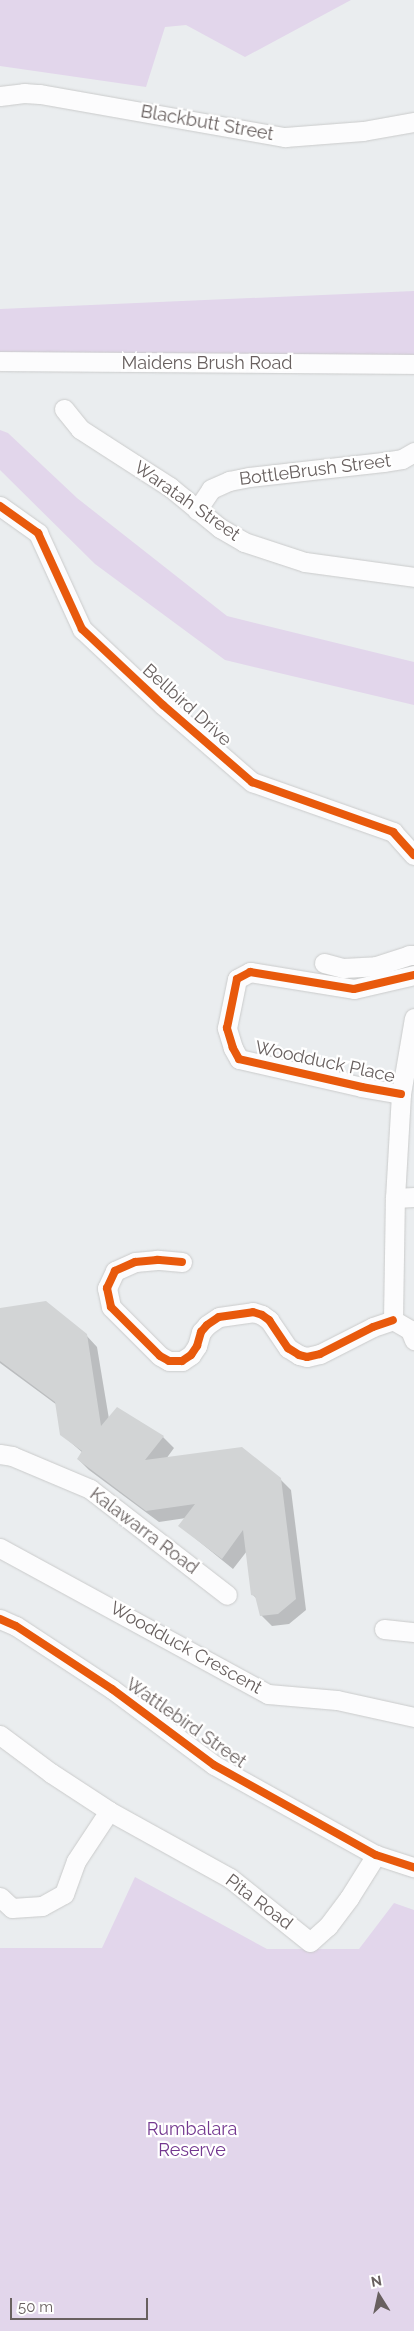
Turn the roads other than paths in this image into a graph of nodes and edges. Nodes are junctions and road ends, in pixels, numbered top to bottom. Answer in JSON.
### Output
{"nodes":[{"id":1,"x":0,"y":96,"type":"edge"},
{"id":2,"x":414,"y":122,"type":"edge"},
{"id":3,"x":0,"y":361,"type":"edge"},
{"id":4,"x":414,"y":364,"type":"edge"},
{"id":5,"x":64,"y":409,"type":"dead end"},
{"id":6,"x":414,"y":452,"type":"edge"},
{"id":7,"x":0,"y":506,"type":"edge"},
{"id":8,"x":197,"y":510,"type":"junction"},
{"id":9,"x":414,"y":577,"type":"edge"},
{"id":10,"x":414,"y":855,"type":"edge"},
{"id":11,"x":414,"y":956,"type":"edge"},
{"id":12,"x":324,"y":963,"type":"dead end"},
{"id":13,"x":414,"y":975,"type":"edge"},
{"id":14,"x":414,"y":1018,"type":"edge"},
{"id":15,"x":405,"y":1105,"type":"edge"},
{"id":16,"x":405,"y":1198,"type":"edge"},
{"id":17,"x":182,"y":1262,"type":"dead end"},
{"id":18,"x":393,"y":1320,"type":"junction"},
{"id":19,"x":413,"y":1334,"type":"edge"},
{"id":20,"x":0,"y":1454,"type":"edge"},
{"id":21,"x":0,"y":1548,"type":"edge"},
{"id":22,"x":227,"y":1595,"type":"dead end"},
{"id":23,"x":0,"y":1619,"type":"edge"},
{"id":24,"x":384,"y":1630,"type":"dead end"},
{"id":25,"x":414,"y":1632,"type":"edge"},
{"id":26,"x":414,"y":1717,"type":"edge"},
{"id":27,"x":0,"y":1735,"type":"edge"},
{"id":28,"x":109,"y":1811,"type":"junction"},
{"id":29,"x":376,"y":1855,"type":"junction"},
{"id":30,"x":414,"y":1867,"type":"edge"},
{"id":31,"x":0,"y":1897,"type":"edge"}],
"edges":[{"from":1,"to":2,"type":"street","name":"Blackbutt Street"},
{"from":3,"to":4,"type":"street","name":"Maidens Brush Road"},
{"from":5,"to":8,"type":"street","name":"Waratah Street"},
{"from":6,"to":8,"type":"street","name":"BottleBrush Street"},
{"from":7,"to":10,"type":"street","name":"Bellbird Drive"},
{"from":8,"to":9,"type":"street","name":"Waratah Street"},
{"from":11,"to":12,"type":"street"},
{"from":13,"to":15,"type":"street","name":"Woodduck Place"},
{"from":14,"to":15,"type":"street"},
{"from":15,"to":16,"type":"street"},
{"from":16,"to":18,"type":"street"},
{"from":17,"to":18,"type":"street"},
{"from":18,"to":19,"type":"street"},
{"from":20,"to":22,"type":"street","name":"Kalawarra Road"},
{"from":21,"to":26,"type":"street","name":"Woodduck Crescent"},
{"from":23,"to":29,"type":"street","name":"Wattlebird Street"},
{"from":24,"to":25,"type":"street"},
{"from":27,"to":28,"type":"street","name":"Pita Road"},
{"from":28,"to":29,"type":"street","name":"Pita Road"},
{"from":28,"to":31,"type":"street"},
{"from":29,"to":30,"type":"street","name":"Wattlebird Street"}]}
